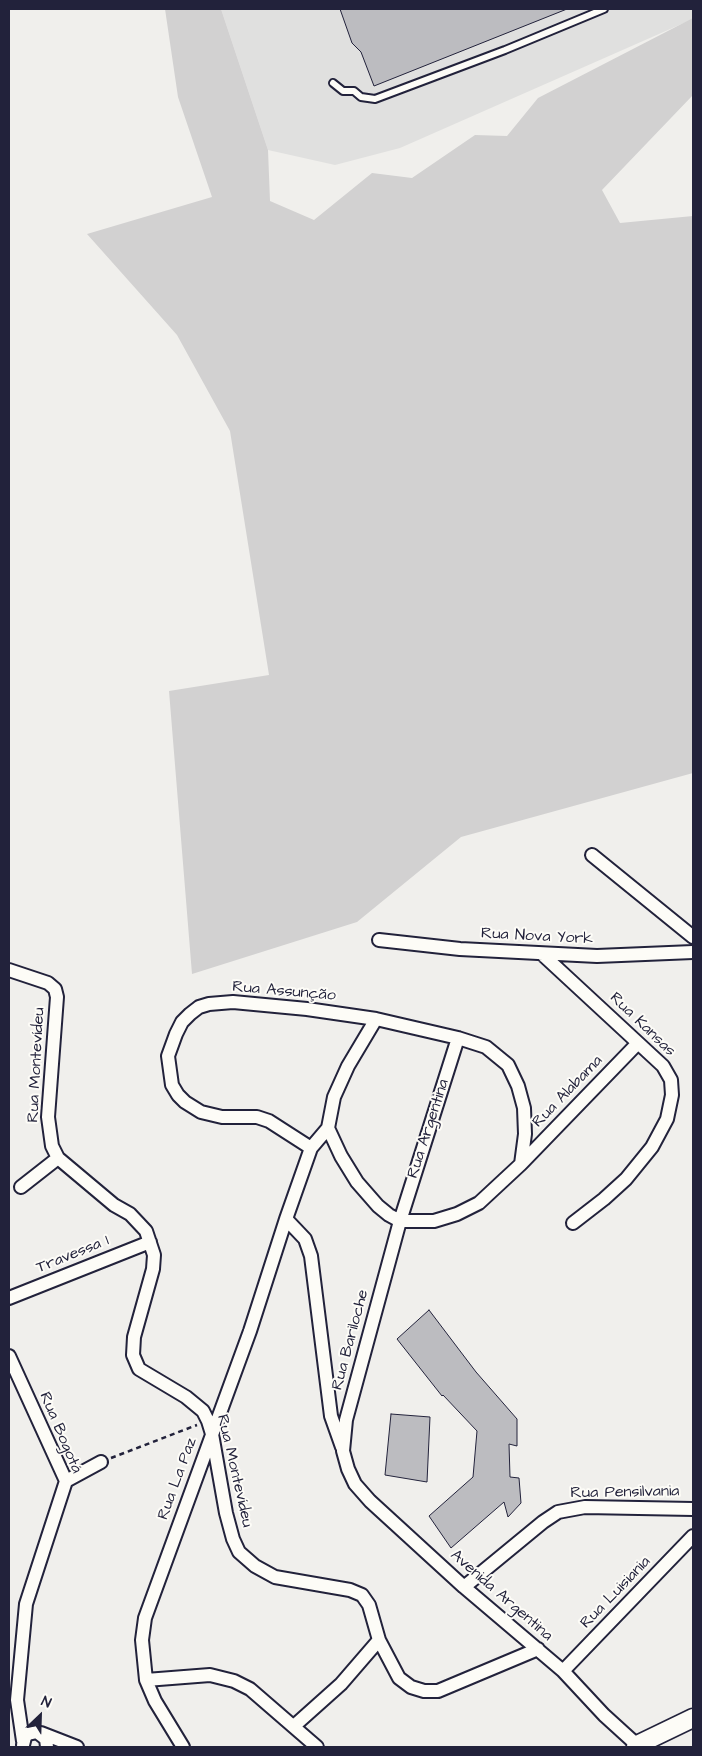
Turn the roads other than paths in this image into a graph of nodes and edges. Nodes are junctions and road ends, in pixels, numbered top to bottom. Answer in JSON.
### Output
{"nodes":[{"id":1,"x":604,"y":9,"type":"edge"},
{"id":2,"x":333,"y":84,"type":"dead end"},
{"id":3,"x":592,"y":854,"type":"dead end"},
{"id":4,"x":693,"y":937,"type":"edge"},
{"id":5,"x":379,"y":940,"type":"dead end"},
{"id":6,"x":693,"y":952,"type":"edge"},
{"id":7,"x":542,"y":954,"type":"junction"},
{"id":8,"x":9,"y":970,"type":"edge"},
{"id":9,"x":376,"y":1019,"type":"junction"},
{"id":10,"x":458,"y":1038,"type":"junction"},
{"id":11,"x":638,"y":1043,"type":"junction"},
{"id":12,"x":328,"y":1128,"type":"junction"},
{"id":13,"x":311,"y":1148,"type":"junction"},
{"id":14,"x":58,"y":1158,"type":"junction"},
{"id":15,"x":521,"y":1164,"type":"junction"},
{"id":16,"x":21,"y":1187,"type":"dead end"},
{"id":17,"x":286,"y":1219,"type":"junction"},
{"id":18,"x":400,"y":1221,"type":"junction"},
{"id":19,"x":573,"y":1223,"type":"dead end"},
{"id":20,"x":150,"y":1242,"type":"junction"},
{"id":21,"x":9,"y":1298,"type":"edge"},
{"id":22,"x":9,"y":1356,"type":"edge"},
{"id":23,"x":212,"y":1434,"type":"junction"},
{"id":24,"x":343,"y":1451,"type":"junction"},
{"id":25,"x":101,"y":1462,"type":"road end"},
{"id":26,"x":348,"y":1469,"type":"joint"},
{"id":27,"x":66,"y":1481,"type":"junction"},
{"id":28,"x":693,"y":1509,"type":"edge"},
{"id":29,"x":693,"y":1536,"type":"edge"},
{"id":30,"x":464,"y":1587,"type":"junction"},
{"id":31,"x":379,"y":1640,"type":"junction"},
{"id":32,"x":538,"y":1649,"type":"junction"},
{"id":33,"x":563,"y":1671,"type":"junction"},
{"id":34,"x":146,"y":1680,"type":"junction"},
{"id":35,"x":17,"y":1700,"type":"junction"},
{"id":36,"x":693,"y":1718,"type":"edge"},
{"id":37,"x":294,"y":1726,"type":"junction"},
{"id":38,"x":39,"y":1733,"type":"junction"},
{"id":39,"x":23,"y":1746,"type":"edge"},
{"id":40,"x":637,"y":1746,"type":"edge"},
{"id":41,"x":47,"y":1747,"type":"edge"},
{"id":42,"x":78,"y":1747,"type":"edge"},
{"id":43,"x":183,"y":1747,"type":"edge"},
{"id":44,"x":317,"y":1747,"type":"edge"}],
"edges":[{"from":1,"to":2,"type":"lane"},
{"from":3,"to":4,"type":"street"},
{"from":5,"to":7,"type":"street","name":"Rua Nova York"},
{"from":6,"to":7,"type":"street","name":"Rua Nova York"},
{"from":7,"to":11,"type":"street","name":"Rua Kansas"},
{"from":8,"to":14,"type":"street","name":"Rua Montevídeu"},
{"from":9,"to":10,"type":"street","name":"Rua Assunção"},
{"from":9,"to":12,"type":"street"},
{"from":9,"to":13,"type":"street","name":"Rua Assunção"},
{"from":10,"to":15,"type":"street","name":"Rua Assunção"},
{"from":10,"to":18,"type":"street","name":"Rua Argentina"},
{"from":11,"to":15,"type":"street","name":"Rua Alabama"},
{"from":11,"to":19,"type":"street","name":"Rua Kansas"},
{"from":12,"to":13,"type":"street"},
{"from":12,"to":18,"type":"street"},
{"from":13,"to":17,"type":"street"},
{"from":14,"to":16,"type":"street"},
{"from":14,"to":20,"type":"street","name":"Rua Montevídeu"},
{"from":15,"to":18,"type":"street","name":"Rua Alabama"},
{"from":17,"to":23,"type":"street","name":"Rua La Paz"},
{"from":17,"to":24,"type":"street"},
{"from":18,"to":24,"type":"street","name":"Rua Bariloche"},
{"from":20,"to":21,"type":"street","name":"Travessa 1"},
{"from":20,"to":23,"type":"street","name":"Rua Montevídeu"},
{"from":22,"to":27,"type":"street","name":"Rua Bogotá"},
{"from":23,"to":31,"type":"street","name":"Rua Montevídeu"},
{"from":23,"to":34,"type":"street","name":"Rua La Paz"},
{"from":24,"to":26,"type":"street","name":"Rua Bariloche"},
{"from":25,"to":27,"type":"street"},
{"from":26,"to":30,"type":"street","name":"Avenida Argentina"},
{"from":27,"to":35,"type":"street","name":"Rua Bogotá"},
{"from":28,"to":30,"type":"street","name":"Rua Pensilvania"},
{"from":29,"to":33,"type":"street","name":"Rua Luisiania"},
{"from":30,"to":32,"type":"street","name":"Avenida Argentina"},
{"from":31,"to":32,"type":"street"},
{"from":31,"to":37,"type":"street"},
{"from":32,"to":33,"type":"street","name":"Avenida Argentina"},
{"from":33,"to":40,"type":"street","name":"Avenida Argentina"},
{"from":34,"to":37,"type":"street"},
{"from":34,"to":43,"type":"street","name":"Rua La Paz"},
{"from":35,"to":38,"type":"street"},
{"from":35,"to":39,"type":"street","name":"Rua Bogotá"},
{"from":36,"to":40,"type":"main road"},
{"from":37,"to":44,"type":"street"},
{"from":38,"to":39,"type":"street"},
{"from":38,"to":41,"type":"street"},
{"from":38,"to":42,"type":"street"}]}
